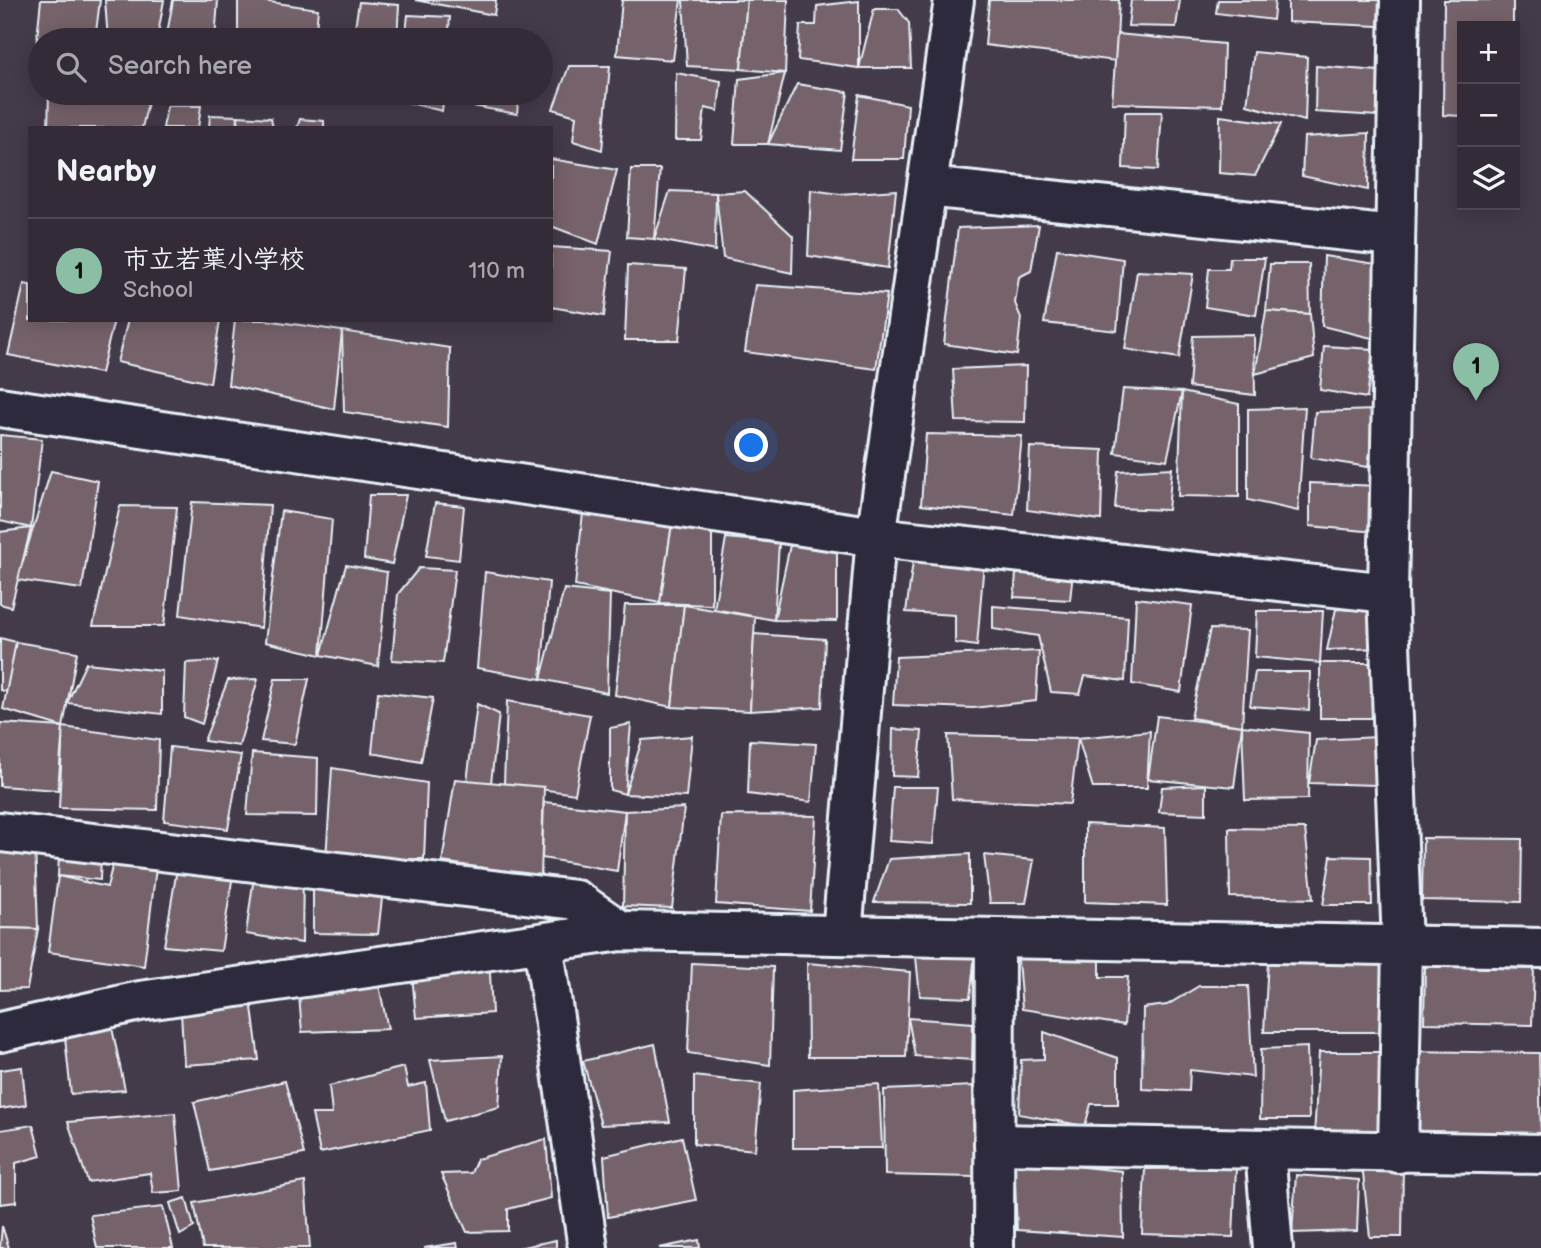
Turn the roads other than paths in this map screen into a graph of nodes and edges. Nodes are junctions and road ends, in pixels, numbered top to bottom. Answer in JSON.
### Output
{"nodes":[{"id":1,"x":952,"y":0,"type":"edge"},
{"id":2,"x":1400,"y":0,"type":"edge"},
{"id":3,"x":927,"y":187,"type":"junction"},
{"id":4,"x":1395,"y":236,"type":"junction"},
{"id":5,"x":0,"y":407,"type":"edge"},
{"id":6,"x":876,"y":537,"type":"junction"},
{"id":7,"x":1388,"y":593,"type":"junction"},
{"id":8,"x":0,"y":832,"type":"edge"},
{"id":9,"x":621,"y":931,"type":"junction"},
{"id":10,"x":842,"y":934,"type":"junction"},
{"id":11,"x":995,"y":938,"type":"junction"},
{"id":12,"x":542,"y":943,"type":"junction"},
{"id":13,"x":1402,"y":945,"type":"junction"},
{"id":14,"x":1541,"y":948,"type":"edge"},
{"id":15,"x":0,"y":1032,"type":"edge"},
{"id":16,"x":994,"y":1144,"type":"junction"},
{"id":17,"x":1265,"y":1150,"type":"junction"},
{"id":18,"x":1398,"y":1153,"type":"junction"},
{"id":19,"x":1541,"y":1154,"type":"edge"},
{"id":20,"x":588,"y":1248,"type":"edge"},
{"id":21,"x":994,"y":1248,"type":"edge"},
{"id":22,"x":1273,"y":1248,"type":"edge"}],
"edges":[{"from":1,"to":3,"type":"street"},
{"from":2,"to":4,"type":"street"},
{"from":3,"to":4,"type":"street"},
{"from":3,"to":6,"type":"street"},
{"from":4,"to":7,"type":"street"},
{"from":5,"to":6,"type":"street"},
{"from":6,"to":7,"type":"street"},
{"from":6,"to":10,"type":"street"},
{"from":7,"to":13,"type":"street"},
{"from":8,"to":9,"type":"street"},
{"from":9,"to":10,"type":"street"},
{"from":9,"to":12,"type":"street"},
{"from":10,"to":11,"type":"street"},
{"from":11,"to":13,"type":"street"},
{"from":11,"to":16,"type":"street"},
{"from":12,"to":15,"type":"street"},
{"from":12,"to":20,"type":"street"},
{"from":13,"to":14,"type":"street"},
{"from":13,"to":18,"type":"street"},
{"from":16,"to":17,"type":"street"},
{"from":16,"to":21,"type":"street"},
{"from":17,"to":18,"type":"street"},
{"from":17,"to":22,"type":"street"},
{"from":18,"to":19,"type":"street"}]}
